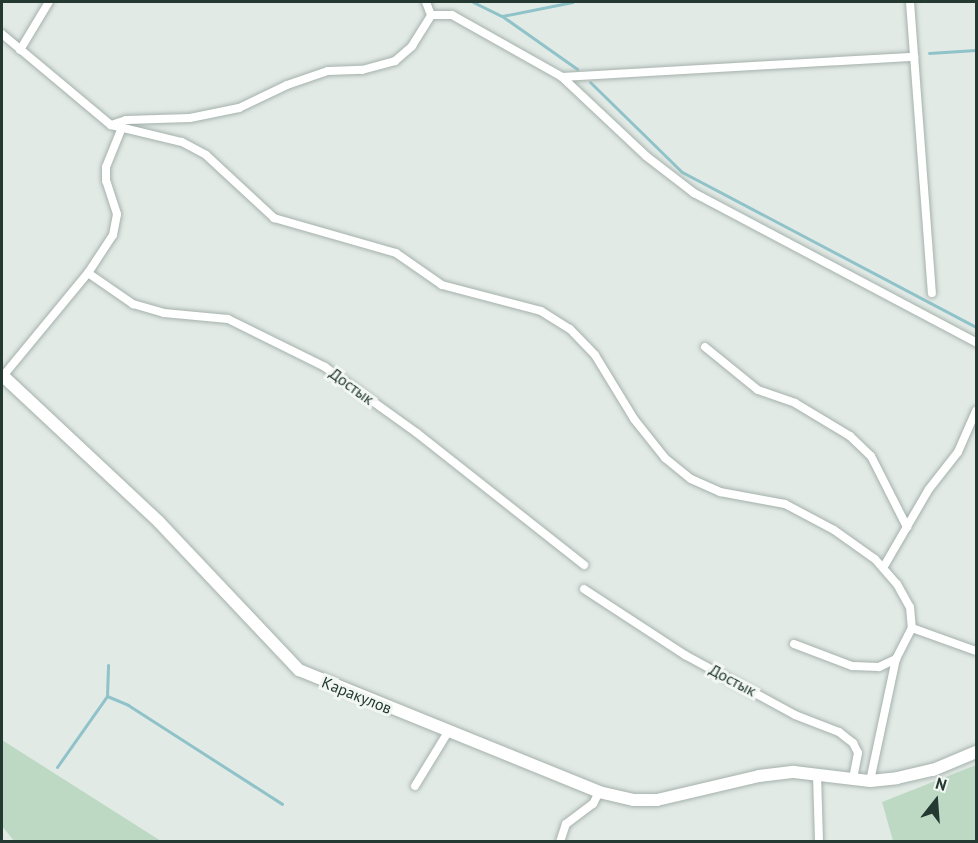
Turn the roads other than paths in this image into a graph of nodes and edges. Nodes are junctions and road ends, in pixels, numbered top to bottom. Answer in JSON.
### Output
{"nodes":[{"id":1,"x":49,"y":2,"type":"edge"},
{"id":2,"x":426,"y":2,"type":"edge"},
{"id":3,"x":910,"y":2,"type":"edge"},
{"id":4,"x":431,"y":15,"type":"junction"},
{"id":5,"x":2,"y":34,"type":"edge"},
{"id":6,"x":20,"y":50,"type":"junction"},
{"id":7,"x":914,"y":57,"type":"junction"},
{"id":8,"x":562,"y":77,"type":"junction"},
{"id":9,"x":111,"y":125,"type":"junction"},
{"id":10,"x":121,"y":130,"type":"junction"},
{"id":11,"x":88,"y":273,"type":"junction"},
{"id":12,"x":932,"y":293,"type":"dead end"},
{"id":13,"x":976,"y":342,"type":"edge"},
{"id":14,"x":705,"y":346,"type":"dead end"},
{"id":15,"x":2,"y":376,"type":"edge"},
{"id":16,"x":976,"y":411,"type":"edge"},
{"id":17,"x":907,"y":527,"type":"junction"},
{"id":18,"x":584,"y":565,"type":"dead end"},
{"id":19,"x":884,"y":568,"type":"junction"},
{"id":20,"x":584,"y":589,"type":"dead end"},
{"id":21,"x":912,"y":628,"type":"junction"},
{"id":22,"x":794,"y":645,"type":"dead end"},
{"id":23,"x":976,"y":651,"type":"edge"},
{"id":24,"x":896,"y":659,"type":"junction"},
{"id":25,"x":448,"y":732,"type":"junction"},
{"id":26,"x":976,"y":752,"type":"edge"},
{"id":27,"x":817,"y":774,"type":"junction"},
{"id":28,"x":853,"y":779,"type":"junction"},
{"id":29,"x":870,"y":781,"type":"junction"},
{"id":30,"x":415,"y":786,"type":"dead end"},
{"id":31,"x":599,"y":792,"type":"junction"},
{"id":32,"x":560,"y":842,"type":"edge"},
{"id":33,"x":819,"y":842,"type":"edge"}],
"edges":[{"from":1,"to":6,"type":"street"},
{"from":2,"to":4,"type":"street"},
{"from":3,"to":7,"type":"street"},
{"from":4,"to":8,"type":"street"},
{"from":4,"to":9,"type":"street"},
{"from":5,"to":6,"type":"street"},
{"from":6,"to":9,"type":"street"},
{"from":7,"to":8,"type":"street"},
{"from":7,"to":12,"type":"street"},
{"from":8,"to":13,"type":"street"},
{"from":9,"to":10,"type":"street"},
{"from":10,"to":11,"type":"street"},
{"from":10,"to":19,"type":"street"},
{"from":11,"to":15,"type":"street"},
{"from":11,"to":18,"type":"street","name":"Достык"},
{"from":14,"to":17,"type":"street"},
{"from":15,"to":25,"type":"main road","name":"Каракулов"},
{"from":16,"to":17,"type":"street"},
{"from":17,"to":19,"type":"street"},
{"from":19,"to":21,"type":"street"},
{"from":20,"to":28,"type":"street","name":"Достык"},
{"from":21,"to":23,"type":"street"},
{"from":21,"to":24,"type":"street"},
{"from":22,"to":24,"type":"street"},
{"from":24,"to":29,"type":"street"},
{"from":25,"to":30,"type":"street"},
{"from":25,"to":31,"type":"main road","name":"Каракулов"},
{"from":26,"to":29,"type":"main road","name":"Каракулов"},
{"from":27,"to":28,"type":"main road","name":"Каракулов"},
{"from":27,"to":31,"type":"main road","name":"Каракулов"},
{"from":27,"to":33,"type":"street"},
{"from":28,"to":29,"type":"main road","name":"Каракулов"},
{"from":31,"to":32,"type":"street"}]}
